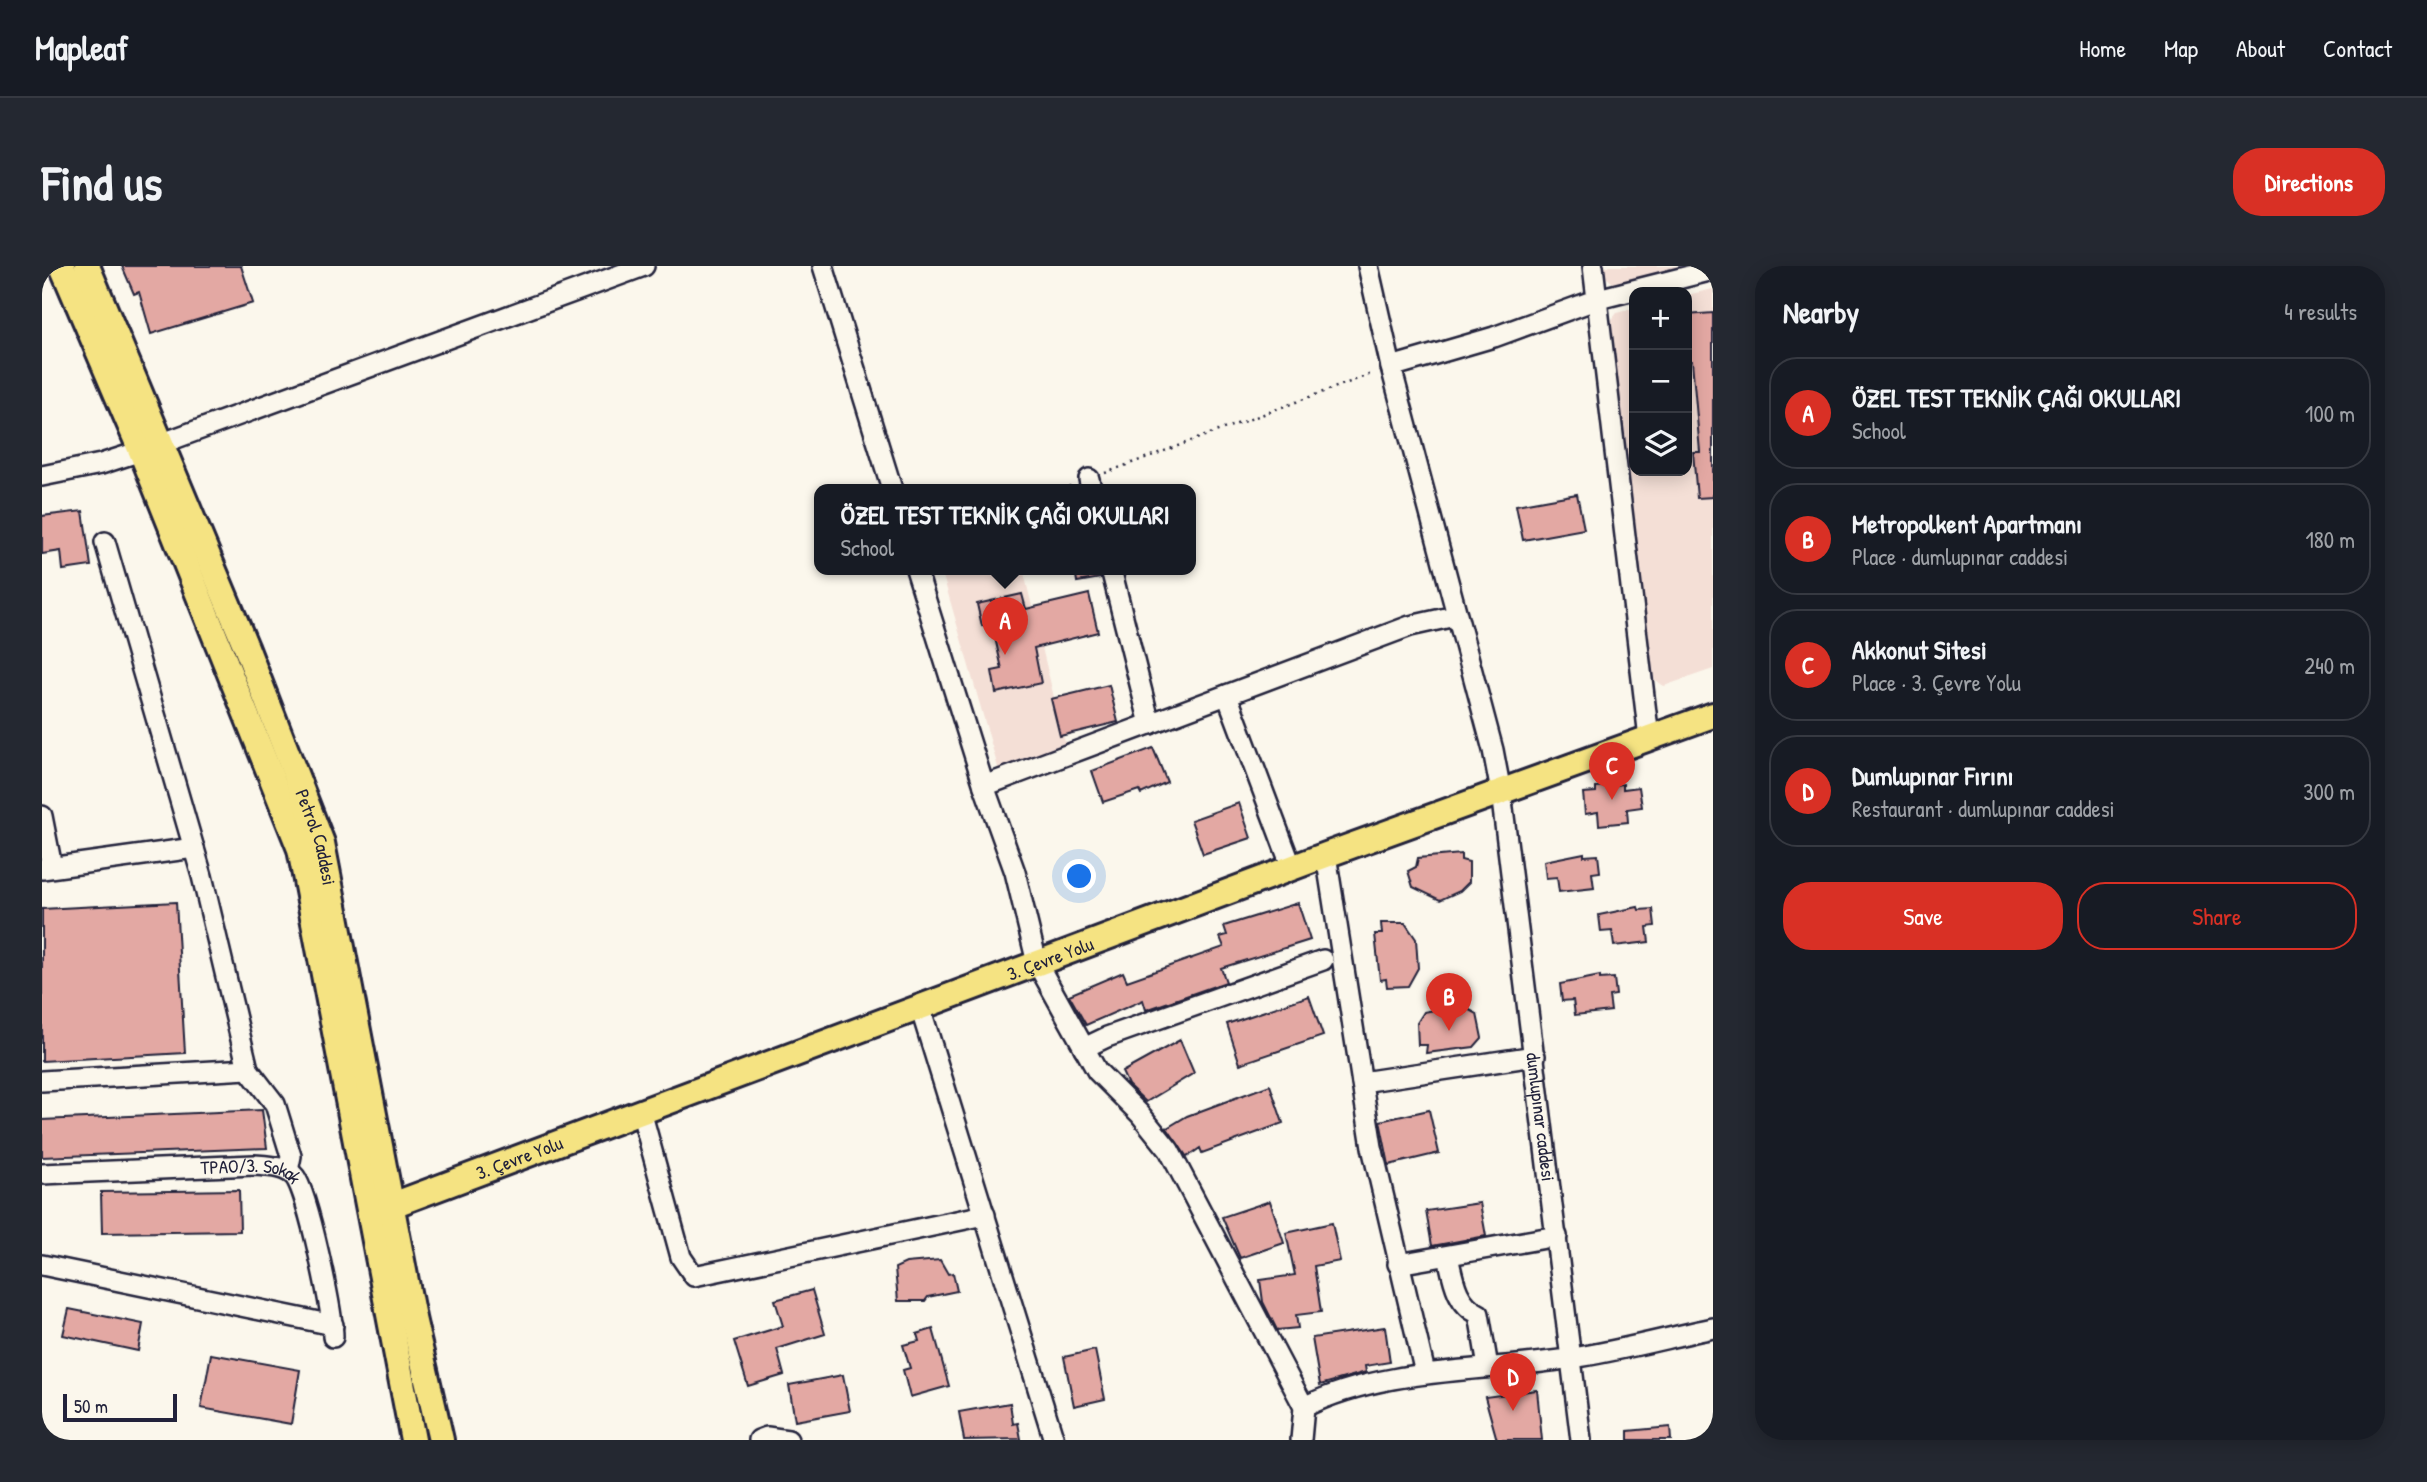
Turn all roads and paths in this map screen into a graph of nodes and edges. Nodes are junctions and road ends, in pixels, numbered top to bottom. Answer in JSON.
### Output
{"nodes":[{"id":1,"x":62,"y":266,"type":"edge"},
{"id":2,"x":87,"y":266,"type":"edge"},
{"id":3,"x":644,"y":266,"type":"edge"},
{"id":4,"x":822,"y":266,"type":"edge"},
{"id":5,"x":1368,"y":266,"type":"edge"},
{"id":6,"x":1593,"y":266,"type":"edge"},
{"id":7,"x":1713,"y":270,"type":"edge"},
{"id":8,"x":1598,"y":299,"type":"junction"},
{"id":9,"x":1391,"y":367,"type":"junction"},
{"id":10,"x":152,"y":447,"type":"junction"},
{"id":11,"x":42,"y":475,"type":"edge"},
{"id":12,"x":890,"y":484,"type":"edge"},
{"id":13,"x":1090,"y":484,"type":"edge"},
{"id":14,"x":105,"y":542,"type":"dead end"},
{"id":15,"x":918,"y":575,"type":"edge"},
{"id":16,"x":1113,"y":575,"type":"edge"},
{"id":17,"x":1455,"y":616,"type":"junction"},
{"id":18,"x":1227,"y":695,"type":"junction"},
{"id":19,"x":1713,"y":715,"type":"edge"},
{"id":20,"x":1150,"y":724,"type":"junction"},
{"id":21,"x":1649,"y":738,"type":"junction"},
{"id":22,"x":984,"y":786,"type":"junction"},
{"id":23,"x":1501,"y":792,"type":"junction"},
{"id":24,"x":42,"y":816,"type":"edge"},
{"id":25,"x":194,"y":848,"type":"junction"},
{"id":26,"x":1326,"y":855,"type":"junction"},
{"id":27,"x":47,"y":868,"type":"edge"},
{"id":28,"x":1292,"y":868,"type":"junction"},
{"id":29,"x":1323,"y":960,"type":"dead end"},
{"id":30,"x":1037,"y":963,"type":"junction"},
{"id":31,"x":920,"y":1007,"type":"junction"},
{"id":32,"x":1084,"y":1048,"type":"junction"},
{"id":33,"x":1535,"y":1056,"type":"junction"},
{"id":34,"x":248,"y":1069,"type":"junction"},
{"id":35,"x":42,"y":1081,"type":"edge"},
{"id":36,"x":1362,"y":1082,"type":"junction"},
{"id":37,"x":641,"y":1111,"type":"junction"},
{"id":38,"x":288,"y":1171,"type":"junction"},
{"id":39,"x":42,"y":1174,"type":"edge"},
{"id":40,"x":390,"y":1206,"type":"junction"},
{"id":41,"x":985,"y":1215,"type":"junction"},
{"id":42,"x":1557,"y":1236,"type":"junction"},
{"id":43,"x":1448,"y":1255,"type":"junction"},
{"id":44,"x":1398,"y":1264,"type":"junction"},
{"id":45,"x":42,"y":1265,"type":"edge"},
{"id":46,"x":1713,"y":1328,"type":"edge"},
{"id":47,"x":1572,"y":1359,"type":"junction"},
{"id":48,"x":1488,"y":1367,"type":"junction"},
{"id":49,"x":1425,"y":1373,"type":"junction"},
{"id":50,"x":1304,"y":1408,"type":"junction"},
{"id":51,"x":413,"y":1440,"type":"edge"},
{"id":52,"x":441,"y":1440,"type":"edge"},
{"id":53,"x":759,"y":1440,"type":"edge"},
{"id":54,"x":788,"y":1440,"type":"edge"},
{"id":55,"x":1054,"y":1440,"type":"edge"},
{"id":56,"x":1301,"y":1440,"type":"edge"},
{"id":57,"x":1581,"y":1440,"type":"edge"}],
"edges":[{"from":1,"to":10,"type":"main road","name":"Petrol Caddesi"},
{"from":2,"to":10,"type":"main road","name":"Petrol Caddesi"},
{"from":3,"to":10,"type":"street"},
{"from":4,"to":12,"type":"street"},
{"from":5,"to":9,"type":"street","name":"dumlupınar caddesi"},
{"from":6,"to":8,"type":"street"},
{"from":7,"to":8,"type":"street"},
{"from":8,"to":9,"type":"street"},
{"from":8,"to":21,"type":"street"},
{"from":9,"to":13,"type":"path"},
{"from":9,"to":17,"type":"street","name":"dumlupınar caddesi"},
{"from":10,"to":11,"type":"street"},
{"from":10,"to":40,"type":"main road","name":"Petrol Caddesi"},
{"from":10,"to":51,"type":"main road","name":"Petrol Caddesi"},
{"from":14,"to":25,"type":"street"},
{"from":15,"to":22,"type":"street"},
{"from":16,"to":20,"type":"street"},
{"from":17,"to":18,"type":"street"},
{"from":17,"to":23,"type":"street","name":"dumlupınar caddesi"},
{"from":18,"to":20,"type":"street"},
{"from":18,"to":28,"type":"street"},
{"from":19,"to":21,"type":"main road","name":"3. Çevre Yolu"},
{"from":20,"to":22,"type":"street"},
{"from":21,"to":23,"type":"main road","name":"3. Çevre Yolu"},
{"from":22,"to":30,"type":"street"},
{"from":23,"to":26,"type":"main road","name":"3. Çevre Yolu"},
{"from":23,"to":33,"type":"street","name":"dumlupınar caddesi"},
{"from":24,"to":27,"type":"street"},
{"from":25,"to":27,"type":"street"},
{"from":25,"to":34,"type":"street"},
{"from":26,"to":28,"type":"main road","name":"3. Çevre Yolu"},
{"from":26,"to":36,"type":"street"},
{"from":28,"to":30,"type":"main road","name":"3. Çevre Yolu"},
{"from":29,"to":32,"type":"street"},
{"from":30,"to":31,"type":"main road","name":"3. Çevre Yolu"},
{"from":30,"to":32,"type":"street"},
{"from":31,"to":37,"type":"main road","name":"3. Çevre Yolu"},
{"from":31,"to":41,"type":"street"},
{"from":32,"to":50,"type":"street"},
{"from":33,"to":36,"type":"street"},
{"from":33,"to":42,"type":"street","name":"dumlupınar caddesi"},
{"from":34,"to":35,"type":"street"},
{"from":34,"to":38,"type":"street"},
{"from":36,"to":44,"type":"street"},
{"from":37,"to":40,"type":"main road","name":"3. Çevre Yolu"},
{"from":37,"to":41,"type":"street"},
{"from":38,"to":39,"type":"street","name":"TPAO/3. Sokak"},
{"from":38,"to":45,"type":"street","name":"TPAO/3. Sokak"},
{"from":40,"to":52,"type":"main road","name":"Petrol Caddesi"},
{"from":41,"to":55,"type":"street"},
{"from":42,"to":43,"type":"street"},
{"from":42,"to":47,"type":"street","name":"dumlupınar caddesi"},
{"from":43,"to":44,"type":"street"},
{"from":43,"to":48,"type":"street"},
{"from":44,"to":49,"type":"street"},
{"from":46,"to":47,"type":"street"},
{"from":47,"to":48,"type":"street"},
{"from":47,"to":57,"type":"street","name":"dumlupınar caddesi"},
{"from":48,"to":49,"type":"street"},
{"from":49,"to":50,"type":"street"},
{"from":50,"to":56,"type":"street"},
{"from":53,"to":54,"type":"street"}]}
